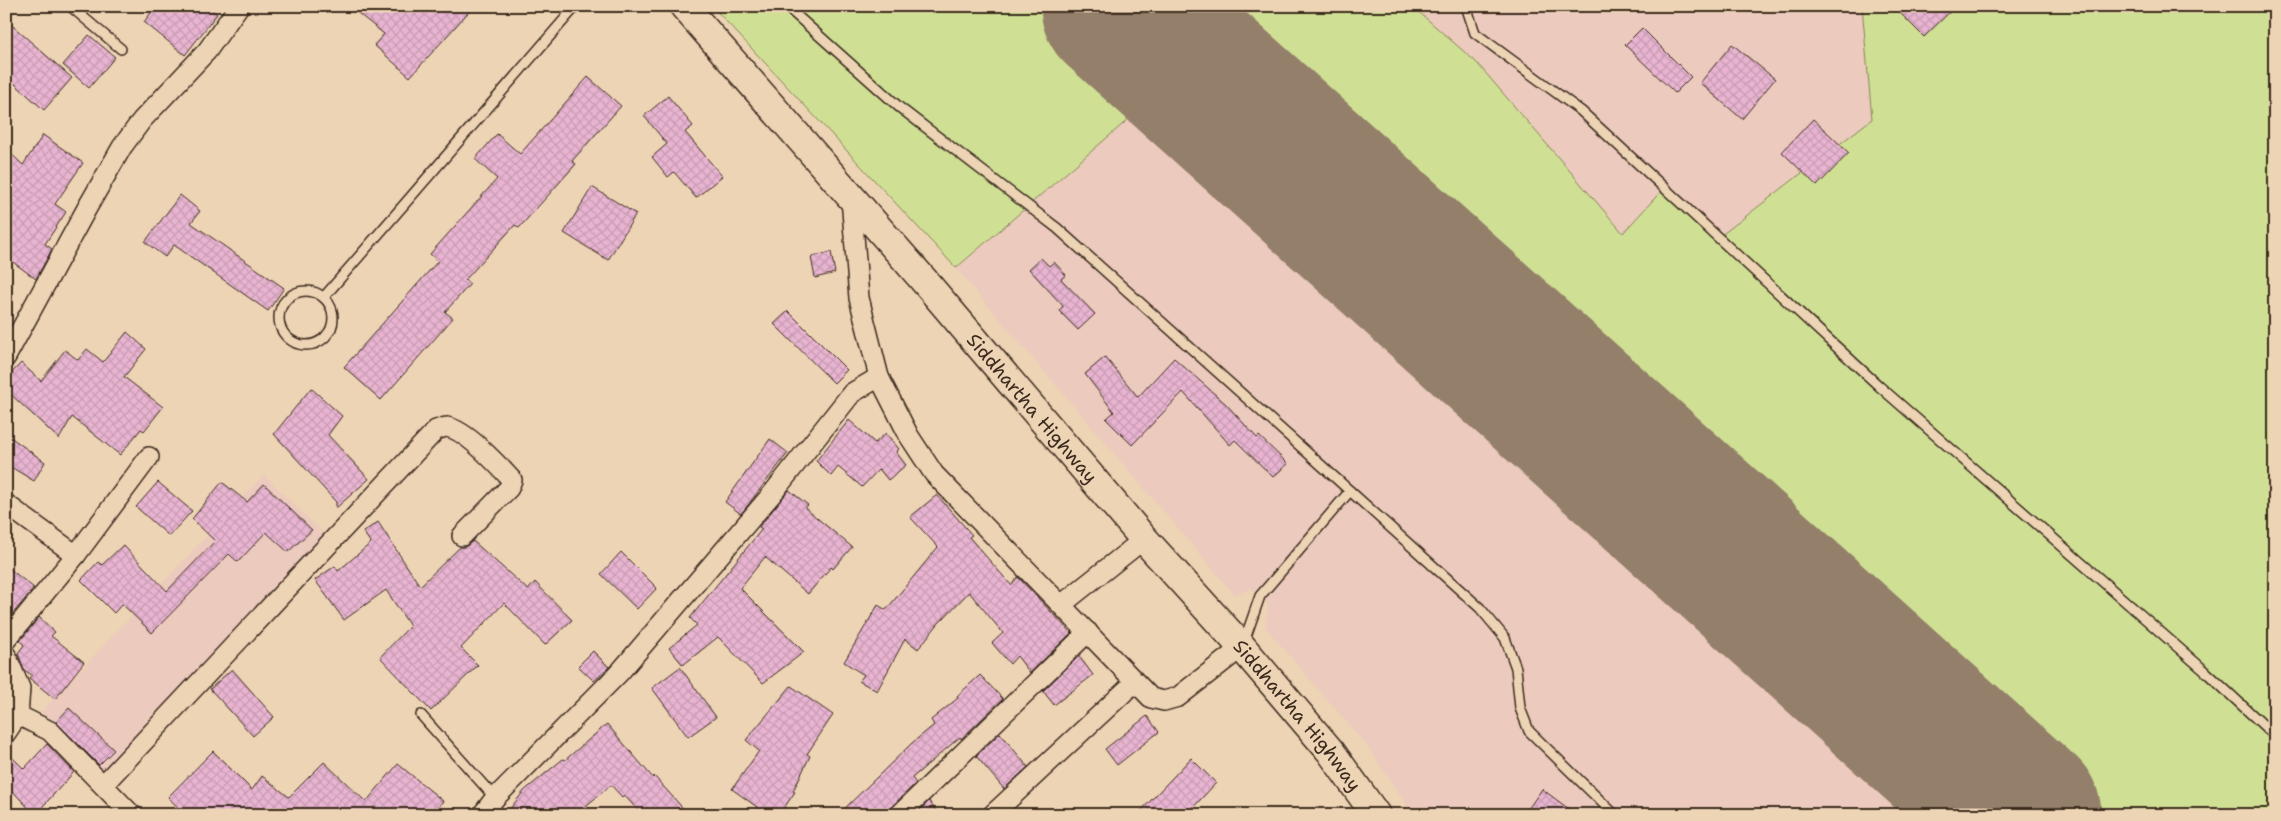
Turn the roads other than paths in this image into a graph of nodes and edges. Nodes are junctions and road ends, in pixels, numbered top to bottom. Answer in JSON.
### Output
{"nodes":[{"id":1,"x":70,"y":6,"type":"edge"},
{"id":2,"x":239,"y":6,"type":"edge"},
{"id":3,"x":576,"y":6,"type":"edge"},
{"id":4,"x":684,"y":6,"type":"edge"},
{"id":5,"x":786,"y":6,"type":"edge"},
{"id":6,"x":1466,"y":6,"type":"edge"},
{"id":7,"x":121,"y":48,"type":"dead end"},
{"id":8,"x":851,"y":198,"type":"junction"},
{"id":9,"x":324,"y":297,"type":"junction"},
{"id":10,"x":6,"y":357,"type":"edge"},
{"id":11,"x":880,"y":377,"type":"junction"},
{"id":12,"x":149,"y":457,"type":"dead end"},
{"id":13,"x":1350,"y":491,"type":"junction"},
{"id":14,"x":6,"y":504,"type":"edge"},
{"id":15,"x":462,"y":536,"type":"dead end"},
{"id":16,"x":1144,"y":539,"type":"junction"},
{"id":17,"x":76,"y":555,"type":"junction"},
{"id":18,"x":1062,"y":605,"type":"junction"},
{"id":19,"x":1088,"y":632,"type":"junction"},
{"id":20,"x":6,"y":640,"type":"edge"},
{"id":21,"x":1242,"y":647,"type":"junction"},
{"id":22,"x":6,"y":655,"type":"edge"},
{"id":23,"x":1134,"y":683,"type":"junction"},
{"id":24,"x":18,"y":715,"type":"junction"},
{"id":25,"x":421,"y":715,"type":"dead end"},
{"id":26,"x":6,"y":733,"type":"edge"},
{"id":27,"x":2275,"y":736,"type":"edge"},
{"id":28,"x":103,"y":785,"type":"junction"},
{"id":29,"x":496,"y":798,"type":"junction"},
{"id":30,"x":132,"y":815,"type":"edge"},
{"id":31,"x":482,"y":815,"type":"edge"},
{"id":32,"x":899,"y":815,"type":"edge"},
{"id":33,"x":992,"y":815,"type":"edge"},
{"id":34,"x":1376,"y":815,"type":"edge"},
{"id":35,"x":1615,"y":815,"type":"edge"}],
"edges":[{"from":1,"to":7,"type":"lane"},
{"from":2,"to":10,"type":"street"},
{"from":3,"to":9,"type":"lane"},
{"from":4,"to":8,"type":"highway","name":"Siddhartha Highway"},
{"from":5,"to":13,"type":"lane"},
{"from":6,"to":27,"type":"lane"},
{"from":8,"to":11,"type":"street"},
{"from":8,"to":16,"type":"highway","name":"Siddhartha Highway"},
{"from":9,"to":9,"type":"lane"},
{"from":11,"to":18,"type":"street"},
{"from":11,"to":29,"type":"street"},
{"from":12,"to":17,"type":"street"},
{"from":13,"to":21,"type":"lane"},
{"from":13,"to":35,"type":"lane"},
{"from":14,"to":17,"type":"street"},
{"from":15,"to":28,"type":"street"},
{"from":16,"to":18,"type":"street"},
{"from":16,"to":21,"type":"highway","name":"Siddhartha Highway"},
{"from":17,"to":20,"type":"street"},
{"from":18,"to":19,"type":"street"},
{"from":19,"to":23,"type":"street"},
{"from":19,"to":32,"type":"street"},
{"from":21,"to":23,"type":"street"},
{"from":21,"to":34,"type":"highway","name":"Siddhartha Highway"},
{"from":22,"to":24,"type":"street"},
{"from":23,"to":33,"type":"street"},
{"from":24,"to":26,"type":"street"},
{"from":24,"to":28,"type":"street"},
{"from":25,"to":29,"type":"lane"},
{"from":28,"to":30,"type":"street"},
{"from":29,"to":31,"type":"street"}]}
